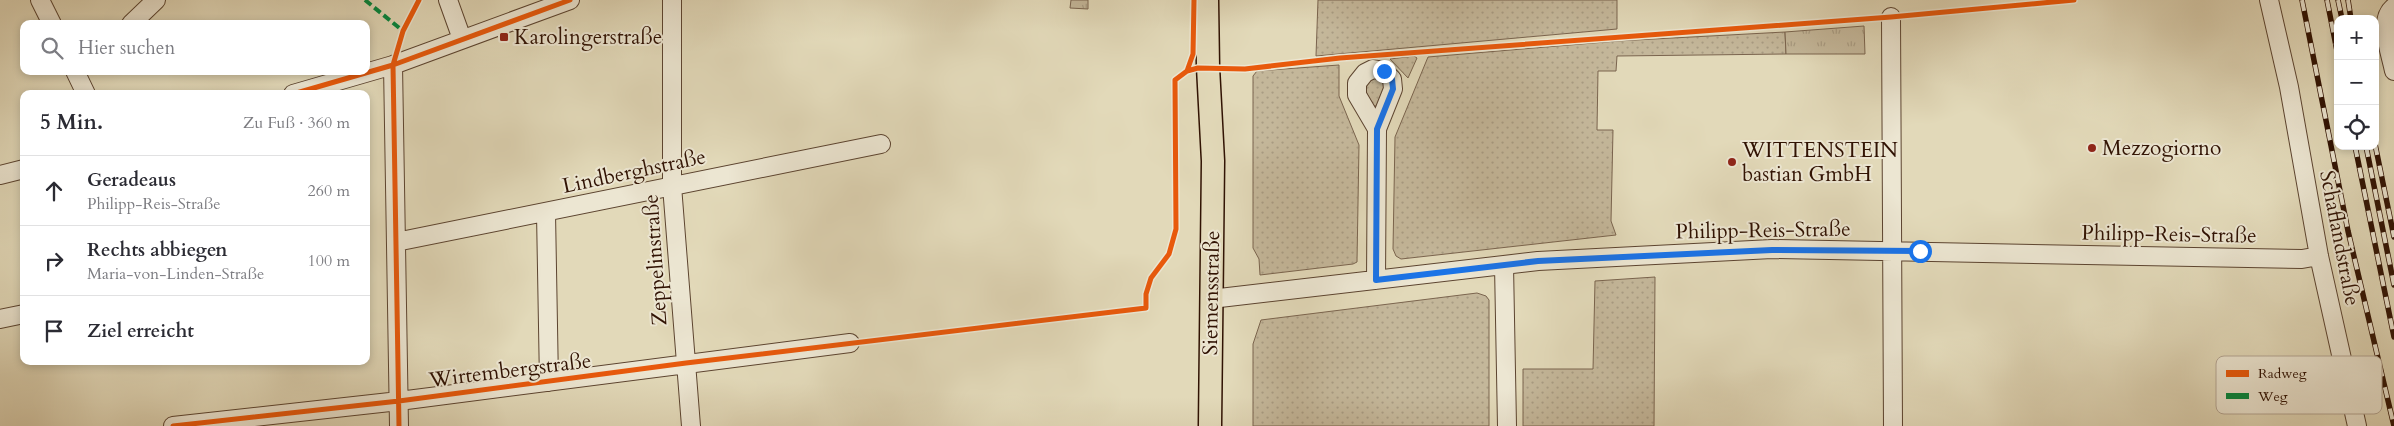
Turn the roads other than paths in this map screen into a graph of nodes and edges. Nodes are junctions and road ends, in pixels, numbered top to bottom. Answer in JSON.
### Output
{"nodes":[{"id":1,"x":40,"y":0,"type":"edge"},
{"id":2,"x":156,"y":0,"type":"edge"},
{"id":3,"x":448,"y":0,"type":"edge"},
{"id":4,"x":570,"y":0,"type":"edge"},
{"id":5,"x":672,"y":0,"type":"edge"},
{"id":6,"x":1208,"y":0,"type":"edge"},
{"id":7,"x":1222,"y":0,"type":"edge"},
{"id":8,"x":2269,"y":0,"type":"edge"},
{"id":9,"x":2394,"y":7,"type":"edge"},
{"id":10,"x":1891,"y":17,"type":"dead end"},
{"id":11,"x":50,"y":20,"type":"edge"},
{"id":12,"x":135,"y":20,"type":"edge"},
{"id":13,"x":462,"y":39,"type":"junction"},
{"id":14,"x":393,"y":65,"type":"junction"},
{"id":15,"x":2394,"y":71,"type":"edge"},
{"id":16,"x":370,"y":72,"type":"edge"},
{"id":17,"x":76,"y":75,"type":"edge"},
{"id":18,"x":359,"y":75,"type":"edge"},
{"id":19,"x":84,"y":90,"type":"edge"},
{"id":20,"x":307,"y":90,"type":"edge"},
{"id":21,"x":1377,"y":129,"type":"dead end"},
{"id":22,"x":881,"y":144,"type":"dead end"},
{"id":23,"x":1213,"y":161,"type":"junction"},
{"id":24,"x":20,"y":170,"type":"edge"},
{"id":25,"x":0,"y":175,"type":"edge"},
{"id":26,"x":672,"y":186,"type":"junction"},
{"id":27,"x":546,"y":213,"type":"junction"},
{"id":28,"x":396,"y":242,"type":"junction"},
{"id":29,"x":1893,"y":250,"type":"junction"},
{"id":30,"x":2320,"y":256,"type":"junction"},
{"id":31,"x":1504,"y":265,"type":"junction"},
{"id":32,"x":1376,"y":280,"type":"junction"},
{"id":33,"x":1211,"y":299,"type":"junction"},
{"id":34,"x":20,"y":315,"type":"edge"},
{"id":35,"x":0,"y":319,"type":"edge"},
{"id":36,"x":850,"y":343,"type":"dead end"},
{"id":37,"x":2342,"y":356,"type":"edge"},
{"id":38,"x":686,"y":363,"type":"junction"},
{"id":39,"x":549,"y":382,"type":"junction"},
{"id":40,"x":399,"y":401,"type":"junction"},
{"id":41,"x":173,"y":426,"type":"edge"},
{"id":42,"x":399,"y":426,"type":"edge"},
{"id":43,"x":691,"y":426,"type":"edge"},
{"id":44,"x":1210,"y":426,"type":"edge"},
{"id":45,"x":1507,"y":426,"type":"edge"},
{"id":46,"x":1893,"y":426,"type":"edge"}],
"edges":[{"from":1,"to":11,"type":"street"},
{"from":2,"to":12,"type":"street"},
{"from":3,"to":13,"type":"street"},
{"from":4,"to":13,"type":"street"},
{"from":5,"to":26,"type":"street","name":"Zeppelinstraße"},
{"from":6,"to":23,"type":"main road","name":"Siemensstraße"},
{"from":7,"to":23,"type":"main road","name":"Siemensstraße"},
{"from":8,"to":30,"type":"street","name":"Schaflandstraße"},
{"from":9,"to":15,"type":"street"},
{"from":10,"to":29,"type":"street"},
{"from":13,"to":14,"type":"street"},
{"from":14,"to":16,"type":"street"},
{"from":14,"to":28,"type":"street"},
{"from":17,"to":19,"type":"street"},
{"from":18,"to":20,"type":"street"},
{"from":21,"to":32,"type":"street"},
{"from":22,"to":26,"type":"street","name":"Lindberghstraße"},
{"from":23,"to":33,"type":"main road","name":"Siemensstraße"},
{"from":24,"to":25,"type":"street"},
{"from":26,"to":27,"type":"street","name":"Lindberghstraße"},
{"from":26,"to":38,"type":"street","name":"Zeppelinstraße"},
{"from":27,"to":28,"type":"street","name":"Lindberghstraße"},
{"from":27,"to":39,"type":"street"},
{"from":28,"to":40,"type":"street"},
{"from":29,"to":30,"type":"street","name":"Philipp-Reis-Straße"},
{"from":29,"to":31,"type":"street","name":"Philipp-Reis-Straße"},
{"from":29,"to":46,"type":"street"},
{"from":30,"to":37,"type":"street","name":"Schaflandstraße"},
{"from":31,"to":32,"type":"street","name":"Philipp-Reis-Straße"},
{"from":31,"to":45,"type":"street"},
{"from":32,"to":33,"type":"street","name":"Philipp-Reis-Straße"},
{"from":33,"to":44,"type":"main road","name":"Siemensstraße"},
{"from":34,"to":35,"type":"street"},
{"from":36,"to":38,"type":"street","name":"Wirtembergstraße"},
{"from":38,"to":39,"type":"street","name":"Wirtembergstraße"},
{"from":38,"to":43,"type":"street","name":"Zeppelinstraße"},
{"from":39,"to":40,"type":"street","name":"Wirtembergstraße"},
{"from":40,"to":41,"type":"street","name":"Wirtembergstraße"},
{"from":40,"to":42,"type":"street"}]}
